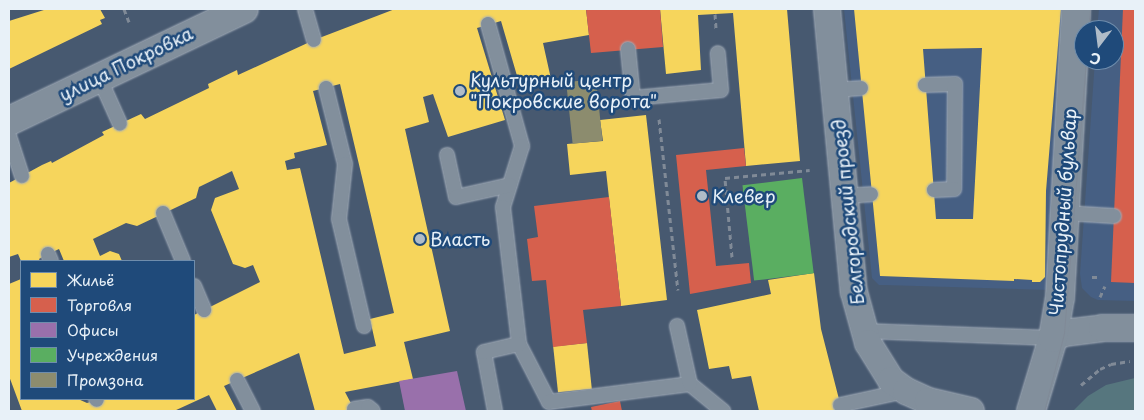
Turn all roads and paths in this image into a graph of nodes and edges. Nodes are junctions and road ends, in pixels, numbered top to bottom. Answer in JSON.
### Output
{"nodes":[{"id":1,"x":124,"y":9,"type":"edge"},
{"id":2,"x":244,"y":9,"type":"edge"},
{"id":3,"x":305,"y":9,"type":"edge"},
{"id":4,"x":827,"y":9,"type":"edge"},
{"id":5,"x":1076,"y":9,"type":"edge"},
{"id":6,"x":129,"y":22,"type":"dead end"},
{"id":7,"x":488,"y":24,"type":"dead end"},
{"id":8,"x":314,"y":40,"type":"dead end"},
{"id":9,"x":628,"y":49,"type":"dead end"},
{"id":10,"x":718,"y":53,"type":"dead end"},
{"id":11,"x":99,"y":77,"type":"junction"},
{"id":12,"x":925,"y":85,"type":"dead end"},
{"id":13,"x":326,"y":88,"type":"dead end"},
{"id":14,"x":861,"y":88,"type":"dead end"},
{"id":15,"x":834,"y":90,"type":"junction"},
{"id":16,"x":656,"y":96,"type":"junction"},
{"id":17,"x":9,"y":122,"type":"edge"},
{"id":18,"x":120,"y":124,"type":"dead end"},
{"id":19,"x":9,"y":136,"type":"edge"},
{"id":20,"x":447,"y":155,"type":"dead end"},
{"id":21,"x":810,"y":170,"type":"dead end"},
{"id":22,"x":22,"y":176,"type":"dead end"},
{"id":23,"x":510,"y":185,"type":"junction"},
{"id":24,"x":934,"y":190,"type":"dead end"},
{"id":25,"x":871,"y":194,"type":"dead end"},
{"id":26,"x":844,"y":196,"type":"junction"},
{"id":27,"x":163,"y":213,"type":"dead end"},
{"id":28,"x":1065,"y":213,"type":"junction"},
{"id":29,"x":1114,"y":216,"type":"dead end"},
{"id":30,"x":732,"y":257,"type":"dead end"},
{"id":31,"x":183,"y":260,"type":"edge"},
{"id":32,"x":1105,"y":286,"type":"dead end"},
{"id":33,"x":195,"y":288,"type":"edge"},
{"id":34,"x":678,"y":290,"type":"dead end"},
{"id":35,"x":1098,"y":300,"type":"dead end"},
{"id":36,"x":204,"y":310,"type":"dead end"},
{"id":37,"x":364,"y":326,"type":"dead end"},
{"id":38,"x":677,"y":326,"type":"dead end"},
{"id":39,"x":1135,"y":328,"type":"edge"},
{"id":40,"x":864,"y":331,"type":"junction"},
{"id":41,"x":1053,"y":338,"type":"junction"},
{"id":42,"x":519,"y":344,"type":"junction"},
{"id":43,"x":1135,"y":360,"type":"edge"},
{"id":44,"x":236,"y":380,"type":"dead end"},
{"id":45,"x":690,"y":384,"type":"junction"},
{"id":46,"x":1081,"y":386,"type":"dead end"},
{"id":47,"x":906,"y":391,"type":"junction"},
{"id":48,"x":840,"y":405,"type":"dead end"},
{"id":49,"x":354,"y":409,"type":"dead end"},
{"id":50,"x":253,"y":411,"type":"edge"},
{"id":51,"x":373,"y":411,"type":"edge"},
{"id":52,"x":496,"y":411,"type":"edge"},
{"id":53,"x":723,"y":411,"type":"edge"},
{"id":54,"x":971,"y":411,"type":"edge"},
{"id":55,"x":1031,"y":411,"type":"edge"}],
"edges":[{"from":1,"to":6,"type":"path"},
{"from":2,"to":11,"type":"main road","name":"улица Покровка"},
{"from":3,"to":8,"type":"lane"},
{"from":4,"to":15,"type":"street","name":"Белгородский проезд"},
{"from":5,"to":28,"type":"main road","name":"Чистопрудный бульвар"},
{"from":7,"to":23,"type":"lane"},
{"from":9,"to":16,"type":"lane"},
{"from":10,"to":16,"type":"lane"},
{"from":11,"to":17,"type":"main road","name":"улица Покровка"},
{"from":11,"to":18,"type":"lane"},
{"from":12,"to":24,"type":"lane"},
{"from":13,"to":37,"type":"lane"},
{"from":14,"to":15,"type":"lane"},
{"from":15,"to":26,"type":"street","name":"Белгородский проезд"},
{"from":16,"to":34,"type":"path"},
{"from":19,"to":22,"type":"lane"},
{"from":20,"to":23,"type":"lane"},
{"from":21,"to":30,"type":"path"},
{"from":23,"to":42,"type":"lane"},
{"from":25,"to":26,"type":"lane"},
{"from":26,"to":40,"type":"street","name":"Белгородский проезд"},
{"from":27,"to":31,"type":"lane"},
{"from":28,"to":29,"type":"lane"},
{"from":28,"to":41,"type":"main road","name":"Чистопрудный бульвар"},
{"from":32,"to":35,"type":"path"},
{"from":33,"to":36,"type":"lane"},
{"from":38,"to":45,"type":"lane"},
{"from":39,"to":41,"type":"street"},
{"from":40,"to":41,"type":"lane"},
{"from":40,"to":47,"type":"street","name":"Белгородский проезд"},
{"from":41,"to":55,"type":"main road","name":"Чистопрудный бульвар"},
{"from":42,"to":45,"type":"lane"},
{"from":42,"to":52,"type":"lane"},
{"from":43,"to":46,"type":"path"},
{"from":44,"to":50,"type":"lane"},
{"from":45,"to":53,"type":"lane"},
{"from":47,"to":48,"type":"lane"},
{"from":47,"to":54,"type":"street","name":"Белгородский проезд"},
{"from":49,"to":51,"type":"lane"}]}
